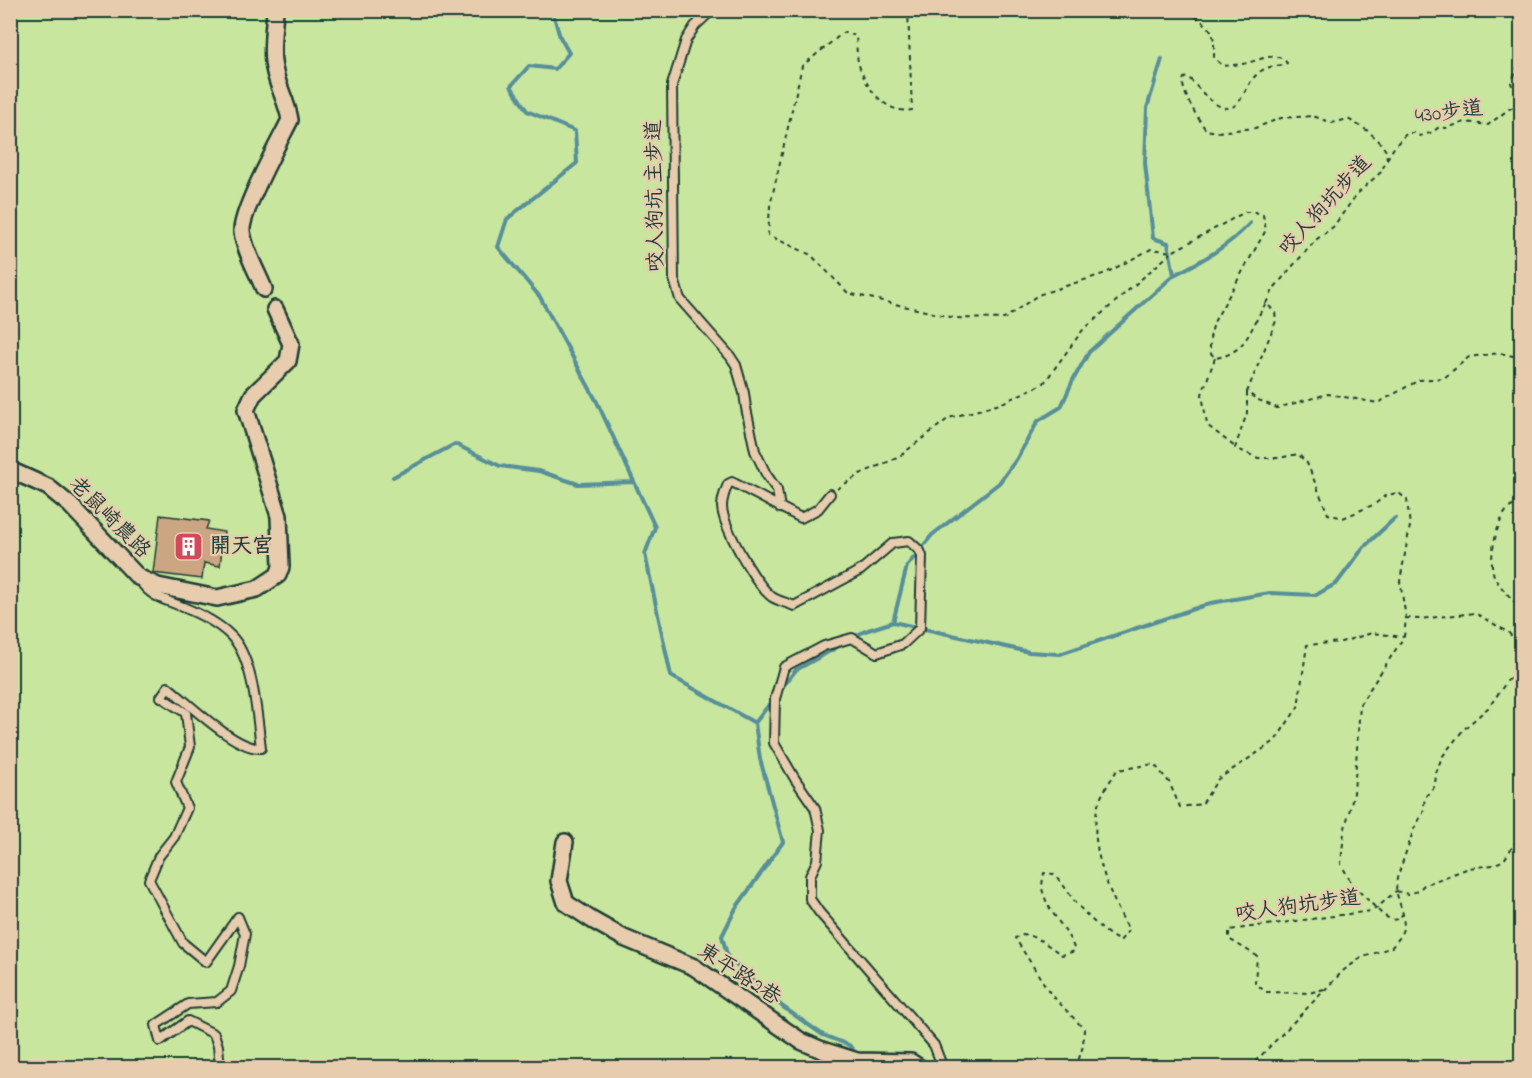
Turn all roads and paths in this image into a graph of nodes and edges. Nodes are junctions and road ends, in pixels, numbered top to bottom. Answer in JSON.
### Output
{"nodes":[{"id":1,"x":275,"y":10,"type":"edge"},
{"id":2,"x":712,"y":10,"type":"edge"},
{"id":3,"x":908,"y":10,"type":"edge"},
{"id":4,"x":1188,"y":10,"type":"edge"},
{"id":5,"x":1521,"y":57,"type":"edge"},
{"id":6,"x":1521,"y":90,"type":"edge"},
{"id":7,"x":1521,"y":104,"type":"edge"},
{"id":8,"x":1387,"y":159,"type":"junction"},
{"id":9,"x":1172,"y":252,"type":"junction"},
{"id":10,"x":264,"y":289,"type":"dead end"},
{"id":11,"x":1266,"y":303,"type":"junction"},
{"id":12,"x":274,"y":309,"type":"dead end"},
{"id":13,"x":1215,"y":358,"type":"junction"},
{"id":14,"x":1521,"y":358,"type":"edge"},
{"id":15,"x":1247,"y":392,"type":"junction"},
{"id":16,"x":1235,"y":448,"type":"junction"},
{"id":17,"x":10,"y":470,"type":"edge"},
{"id":18,"x":830,"y":494,"type":"joint"},
{"id":19,"x":1521,"y":503,"type":"edge"},
{"id":20,"x":780,"y":508,"type":"junction"},
{"id":21,"x":138,"y":577,"type":"junction"},
{"id":22,"x":1521,"y":610,"type":"edge"},
{"id":23,"x":1406,"y":618,"type":"junction"},
{"id":24,"x":1404,"y":637,"type":"junction"},
{"id":25,"x":1521,"y":649,"type":"edge"},
{"id":26,"x":1521,"y":832,"type":"edge"},
{"id":27,"x":565,"y":842,"type":"dead end"},
{"id":28,"x":1396,"y":891,"type":"junction"},
{"id":29,"x":1377,"y":908,"type":"junction"},
{"id":30,"x":1403,"y":914,"type":"junction"},
{"id":31,"x":1324,"y":989,"type":"junction"},
{"id":32,"x":220,"y":1068,"type":"edge"},
{"id":33,"x":920,"y":1068,"type":"edge"},
{"id":34,"x":943,"y":1068,"type":"edge"},
{"id":35,"x":1076,"y":1068,"type":"edge"},
{"id":36,"x":1249,"y":1068,"type":"edge"}],
"edges":[{"from":1,"to":10,"type":"street"},
{"from":2,"to":20,"type":"lane","name":"咬人狗坑 主步道"},
{"from":3,"to":9,"type":"path"},
{"from":4,"to":8,"type":"path","name":"咬人狗坑步道"},
{"from":5,"to":6,"type":"path"},
{"from":7,"to":8,"type":"path","name":"430步道"},
{"from":8,"to":11,"type":"path","name":"咬人狗坑步道"},
{"from":9,"to":13,"type":"path"},
{"from":9,"to":18,"type":"path"},
{"from":11,"to":13,"type":"path","name":"咬人狗坑步道"},
{"from":11,"to":15,"type":"path"},
{"from":12,"to":21,"type":"street","name":"老鼠崎農路"},
{"from":13,"to":16,"type":"path"},
{"from":14,"to":15,"type":"path"},
{"from":15,"to":16,"type":"path"},
{"from":16,"to":23,"type":"path"},
{"from":17,"to":21,"type":"street","name":"老鼠崎農路"},
{"from":18,"to":20,"type":"lane"},
{"from":19,"to":22,"type":"path"},
{"from":20,"to":34,"type":"lane"},
{"from":21,"to":32,"type":"lane"},
{"from":23,"to":24,"type":"path"},
{"from":23,"to":25,"type":"path"},
{"from":24,"to":29,"type":"path"},
{"from":24,"to":35,"type":"path"},
{"from":25,"to":28,"type":"path"},
{"from":26,"to":28,"type":"path"},
{"from":27,"to":33,"type":"street","name":"東平路2巷"},
{"from":28,"to":29,"type":"path","name":"咬人狗坑步道"},
{"from":28,"to":30,"type":"path"},
{"from":29,"to":30,"type":"path"},
{"from":29,"to":31,"type":"path","name":"咬人狗坑步道"},
{"from":30,"to":31,"type":"path"},
{"from":31,"to":36,"type":"path"}]}
